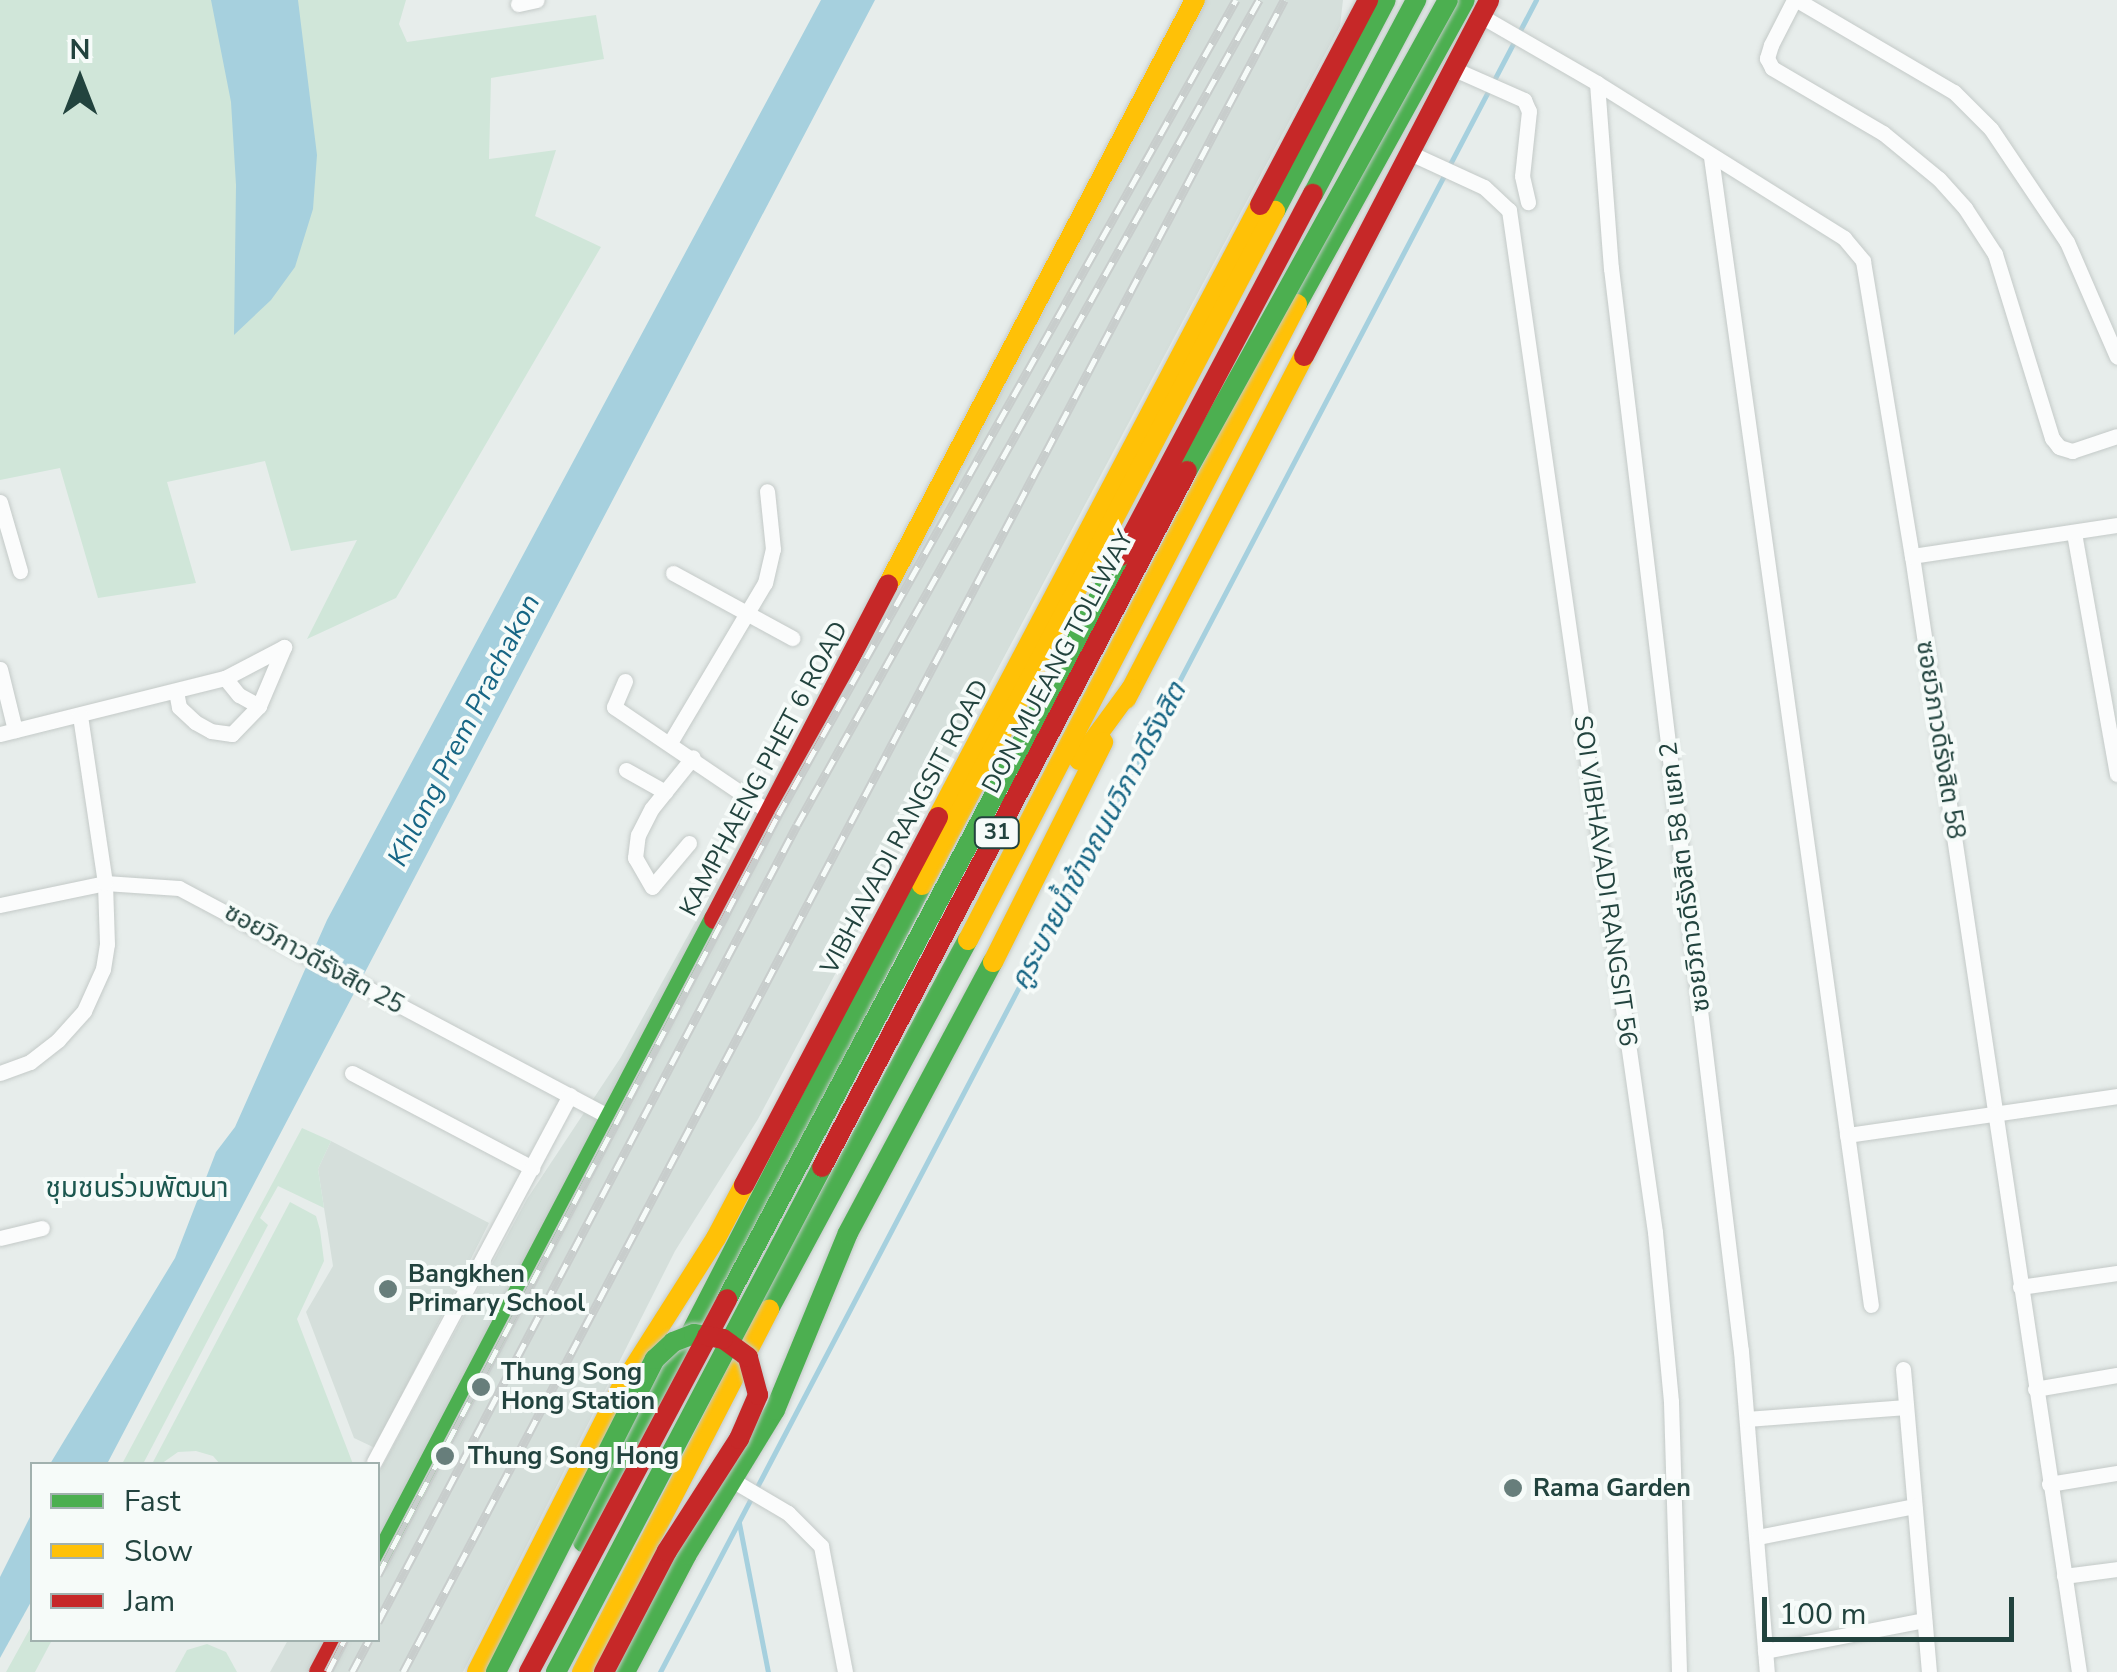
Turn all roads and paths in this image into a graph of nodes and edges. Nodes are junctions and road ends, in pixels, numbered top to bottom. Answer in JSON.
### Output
{"nodes":[{"id":1,"x":537,"y":0,"type":"edge"},
{"id":2,"x":1195,"y":0,"type":"edge"},
{"id":3,"x":1352,"y":0,"type":"edge"},
{"id":4,"x":1368,"y":0,"type":"edge"},
{"id":5,"x":1386,"y":0,"type":"edge"},
{"id":6,"x":1416,"y":0,"type":"edge"},
{"id":7,"x":1448,"y":0,"type":"edge"},
{"id":8,"x":1465,"y":0,"type":"edge"},
{"id":9,"x":1796,"y":0,"type":"edge"},
{"id":10,"x":518,"y":4,"type":"dead end"},
{"id":11,"x":1485,"y":8,"type":"edge"},
{"id":12,"x":1348,"y":34,"type":"junction"},
{"id":13,"x":1454,"y":69,"type":"junction"},
{"id":14,"x":1598,"y":82,"type":"junction"},
{"id":15,"x":1410,"y":153,"type":"junction"},
{"id":16,"x":1711,"y":157,"type":"junction"},
{"id":17,"x":1528,"y":202,"type":"dead end"},
{"id":18,"x":2117,"y":356,"type":"edge"},
{"id":19,"x":2117,"y":436,"type":"edge"},
{"id":20,"x":767,"y":491,"type":"dead end"},
{"id":21,"x":0,"y":502,"type":"edge"},
{"id":22,"x":2117,"y":524,"type":"edge"},
{"id":23,"x":2074,"y":533,"type":"junction"},
{"id":24,"x":1912,"y":556,"type":"junction"},
{"id":25,"x":20,"y":571,"type":"dead end"},
{"id":26,"x":673,"y":573,"type":"dead end"},
{"id":27,"x":747,"y":613,"type":"junction"},
{"id":28,"x":792,"y":638,"type":"dead end"},
{"id":29,"x":1026,"y":653,"type":"junction"},
{"id":30,"x":0,"y":669,"type":"edge"},
{"id":31,"x":225,"y":678,"type":"junction"},
{"id":32,"x":625,"y":681,"type":"dead end"},
{"id":33,"x":1131,"y":688,"type":"junction"},
{"id":34,"x":176,"y":691,"type":"junction"},
{"id":35,"x":260,"y":706,"type":"junction"},
{"id":36,"x":80,"y":715,"type":"junction"},
{"id":37,"x":8,"y":732,"type":"edge"},
{"id":38,"x":670,"y":741,"type":"junction"},
{"id":39,"x":692,"y":756,"type":"junction"},
{"id":40,"x":626,"y":770,"type":"dead end"},
{"id":41,"x":2117,"y":774,"type":"edge"},
{"id":42,"x":665,"y":792,"type":"junction"},
{"id":43,"x":967,"y":797,"type":"junction"},
{"id":44,"x":769,"y":812,"type":"junction"},
{"id":45,"x":1028,"y":830,"type":"junction"},
{"id":46,"x":689,"y":843,"type":"dead end"},
{"id":47,"x":105,"y":882,"type":"junction"},
{"id":48,"x":0,"y":905,"type":"edge"},
{"id":49,"x":0,"y":1073,"type":"edge"},
{"id":50,"x":352,"y":1073,"type":"dead end"},
{"id":51,"x":570,"y":1095,"type":"junction"},
{"id":52,"x":2117,"y":1096,"type":"edge"},
{"id":53,"x":1996,"y":1113,"type":"junction"},
{"id":54,"x":610,"y":1116,"type":"junction"},
{"id":55,"x":1848,"y":1135,"type":"junction"},
{"id":56,"x":532,"y":1168,"type":"junction"},
{"id":57,"x":42,"y":1228,"type":"dead end"},
{"id":58,"x":0,"y":1238,"type":"edge"},
{"id":59,"x":2117,"y":1272,"type":"edge"},
{"id":60,"x":2020,"y":1287,"type":"junction"},
{"id":61,"x":1872,"y":1305,"type":"dead end"},
{"id":62,"x":1903,"y":1370,"type":"dead end"},
{"id":63,"x":2117,"y":1375,"type":"edge"},
{"id":64,"x":2035,"y":1389,"type":"junction"},
{"id":65,"x":1906,"y":1408,"type":"junction"},
{"id":66,"x":1747,"y":1418,"type":"junction"},
{"id":67,"x":374,"y":1462,"type":"dead end"},
{"id":68,"x":2117,"y":1473,"type":"edge"},
{"id":69,"x":2050,"y":1484,"type":"junction"},
{"id":70,"x":747,"y":1489,"type":"junction"},
{"id":71,"x":1914,"y":1506,"type":"junction"},
{"id":72,"x":1758,"y":1536,"type":"junction"},
{"id":73,"x":380,"y":1556,"type":"edge"},
{"id":74,"x":2117,"y":1569,"type":"edge"},
{"id":75,"x":2064,"y":1576,"type":"junction"},
{"id":76,"x":1924,"y":1620,"type":"junction"},
{"id":77,"x":335,"y":1642,"type":"edge"},
{"id":78,"x":1765,"y":1650,"type":"junction"},
{"id":79,"x":319,"y":1672,"type":"edge"},
{"id":80,"x":477,"y":1672,"type":"edge"},
{"id":81,"x":496,"y":1672,"type":"edge"},
{"id":82,"x":516,"y":1672,"type":"edge"},
{"id":83,"x":528,"y":1672,"type":"edge"},
{"id":84,"x":556,"y":1672,"type":"edge"},
{"id":85,"x":582,"y":1672,"type":"edge"},
{"id":86,"x":604,"y":1672,"type":"edge"},
{"id":87,"x":626,"y":1672,"type":"edge"},
{"id":88,"x":845,"y":1672,"type":"edge"},
{"id":89,"x":1679,"y":1672,"type":"edge"},
{"id":90,"x":1766,"y":1672,"type":"edge"},
{"id":91,"x":1929,"y":1672,"type":"edge"},
{"id":92,"x":2079,"y":1672,"type":"edge"}],
"edges":[{"from":1,"to":10,"type":"street"},
{"from":2,"to":44,"type":"main road","name":"KAMPHAENG PHET 6 ROAD"},
{"from":3,"to":12,"type":"main road"},
{"from":4,"to":12,"type":"main road","name":"VIBHAVADI RANGSIT ROAD","number":"31"},
{"from":5,"to":43,"type":"main road","name":"VIBHAVADI RANGSIT ROAD","number":"31"},
{"from":6,"to":83,"type":"main road","name":"DON MUEANG TOLLWAY","number":"31","bridge":true},
{"from":7,"to":84,"type":"main road","name":"DON MUEANG TOLLWAY","number":"31","bridge":true},
{"from":8,"to":45,"type":"main road","number":"31"},
{"from":9,"to":18,"type":"street"},
{"from":9,"to":19,"type":"street"},
{"from":11,"to":13,"type":"main road","number":"31"},
{"from":11,"to":14,"type":"street","name":"ซอยวิภาวดีรังสิต 58"},
{"from":12,"to":29,"type":"main road","name":"VIBHAVADI RANGSIT ROAD","number":"31"},
{"from":13,"to":15,"type":"main road","number":"31"},
{"from":13,"to":17,"type":"street"},
{"from":14,"to":16,"type":"street","name":"ซอยวิภาวดีรังสิต 58"},
{"from":14,"to":66,"type":"street","name":"ซอยวิภาวดีรังสิต 58 แยก 2"},
{"from":15,"to":33,"type":"main road","number":"31"},
{"from":15,"to":89,"type":"street","name":"SOI VIBHAVADI RANGSIT 56"},
{"from":16,"to":24,"type":"street","name":"ซอยวิภาวดีรังสิต 58"},
{"from":16,"to":55,"type":"street"},
{"from":20,"to":27,"type":"street"},
{"from":21,"to":25,"type":"street"},
{"from":22,"to":23,"type":"street"},
{"from":23,"to":24,"type":"street"},
{"from":23,"to":41,"type":"street"},
{"from":24,"to":53,"type":"street","name":"ซอยวิภาวดีรังสิต 58"},
{"from":26,"to":27,"type":"street"},
{"from":27,"to":28,"type":"street"},
{"from":27,"to":38,"type":"street"},
{"from":29,"to":43,"type":"main road"},
{"from":29,"to":80,"type":"main road","name":"VIBHAVADI RANGSIT ROAD","number":"31"},
{"from":30,"to":37,"type":"street"},
{"from":31,"to":34,"type":"street"},
{"from":31,"to":35,"type":"street"},
{"from":31,"to":35,"type":"street"},
{"from":32,"to":38,"type":"street"},
{"from":33,"to":45,"type":"main road"},
{"from":33,"to":70,"type":"main road","number":"31"},
{"from":34,"to":35,"type":"street"},
{"from":34,"to":36,"type":"street"},
{"from":36,"to":37,"type":"street"},
{"from":36,"to":47,"type":"street"},
{"from":38,"to":39,"type":"street"},
{"from":39,"to":42,"type":"street"},
{"from":39,"to":44,"type":"street"},
{"from":40,"to":42,"type":"street"},
{"from":42,"to":46,"type":"street"},
{"from":43,"to":82,"type":"main road","name":"VIBHAVADI RANGSIT ROAD","number":"31"},
{"from":44,"to":54,"type":"main road","name":"KAMPHAENG PHET 6 ROAD"},
{"from":45,"to":85,"type":"main road","number":"31"},
{"from":47,"to":48,"type":"street","name":"ซอยวิภาวดีรังสิต 25"},
{"from":47,"to":49,"type":"street"},
{"from":47,"to":51,"type":"street","name":"ซอยวิภาวดีรังสิต 25"},
{"from":50,"to":56,"type":"street"},
{"from":51,"to":54,"type":"street","name":"ซอยวิภาวดีรังสิต 25"},
{"from":51,"to":56,"type":"street"},
{"from":52,"to":53,"type":"street"},
{"from":53,"to":55,"type":"street"},
{"from":53,"to":60,"type":"street","name":"ซอยวิภาวดีรังสิต 58"},
{"from":54,"to":73,"type":"main road","name":"KAMPHAENG PHET 6 ROAD"},
{"from":55,"to":61,"type":"street"},
{"from":56,"to":67,"type":"street"},
{"from":57,"to":58,"type":"street"},
{"from":59,"to":60,"type":"street"},
{"from":60,"to":64,"type":"street","name":"ซอยวิภาวดีรังสิต 58"},
{"from":62,"to":65,"type":"street"},
{"from":63,"to":64,"type":"street"},
{"from":64,"to":69,"type":"street","name":"ซอยวิภาวดีรังสิต 58"},
{"from":65,"to":66,"type":"street"},
{"from":65,"to":71,"type":"street"},
{"from":66,"to":72,"type":"street","name":"ซอยวิภาวดีรังสิต 58 แยก 2"},
{"from":68,"to":69,"type":"street"},
{"from":69,"to":75,"type":"street","name":"ซอยวิภาวดีรังสิต 58"},
{"from":70,"to":87,"type":"main road","number":"31"},
{"from":70,"to":88,"type":"street"},
{"from":71,"to":72,"type":"street"},
{"from":71,"to":76,"type":"street"},
{"from":72,"to":78,"type":"street","name":"ซอยวิภาวดีรังสิต 58 แยก 2"},
{"from":74,"to":75,"type":"street"},
{"from":75,"to":92,"type":"street","name":"ซอยวิภาวดีรังสิต 58"},
{"from":76,"to":78,"type":"street"},
{"from":76,"to":91,"type":"street"},
{"from":77,"to":79,"type":"main road"},
{"from":78,"to":90,"type":"street","name":"ซอยวิภาวดีรังสิต 58 แยก 2"},
{"from":81,"to":86,"type":"main road","bridge":true}]}
